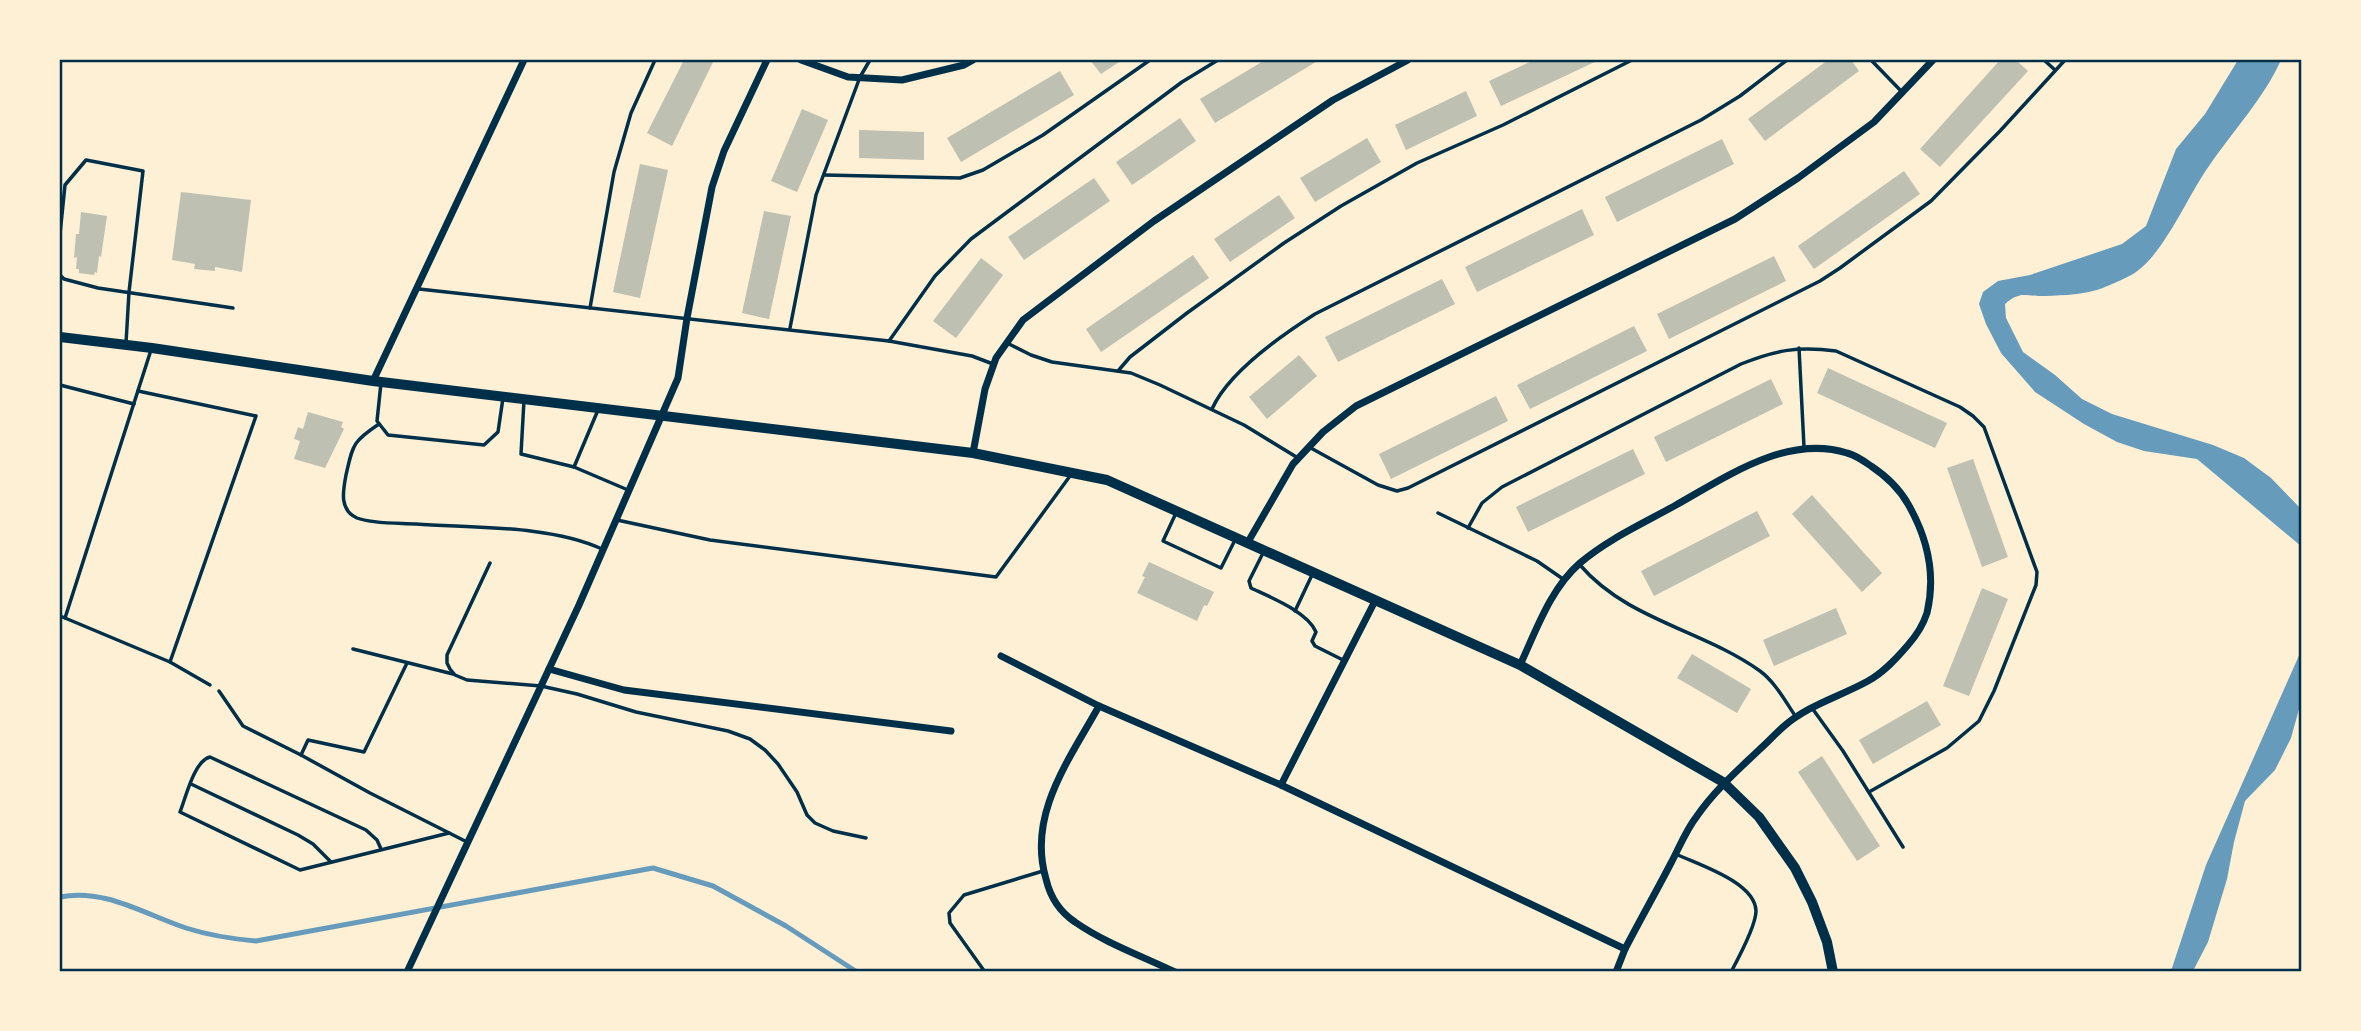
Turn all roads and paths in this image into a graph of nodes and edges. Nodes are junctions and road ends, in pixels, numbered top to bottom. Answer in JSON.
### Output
{"nodes":[{"id":1,"x":524,"y":60,"type":"edge"},
{"id":2,"x":655,"y":60,"type":"edge"},
{"id":3,"x":767,"y":60,"type":"edge"},
{"id":4,"x":801,"y":60,"type":"edge"},
{"id":5,"x":870,"y":60,"type":"edge"},
{"id":6,"x":973,"y":60,"type":"edge"},
{"id":7,"x":1150,"y":60,"type":"edge"},
{"id":8,"x":1218,"y":60,"type":"edge"},
{"id":9,"x":1408,"y":60,"type":"edge"},
{"id":10,"x":1632,"y":60,"type":"edge"},
{"id":11,"x":1787,"y":60,"type":"edge"},
{"id":12,"x":1871,"y":60,"type":"edge"},
{"id":13,"x":1933,"y":60,"type":"edge"},
{"id":14,"x":2044,"y":60,"type":"edge"},
{"id":15,"x":2065,"y":60,"type":"edge"},
{"id":16,"x":2055,"y":70,"type":"junction"},
{"id":17,"x":860,"y":77,"type":"junction"},
{"id":18,"x":1903,"y":93,"type":"junction"},
{"id":19,"x":824,"y":175,"type":"junction"},
{"id":20,"x":60,"y":234,"type":"edge"},
{"id":21,"x":60,"y":275,"type":"edge"},
{"id":22,"x":417,"y":288,"type":"junction"},
{"id":23,"x":129,"y":292,"type":"junction"},
{"id":24,"x":233,"y":307,"type":"dead end"},
{"id":25,"x":590,"y":308,"type":"junction"},
{"id":26,"x":687,"y":318,"type":"junction"},
{"id":27,"x":790,"y":328,"type":"junction"},
{"id":28,"x":60,"y":337,"type":"edge"},
{"id":29,"x":889,"y":341,"type":"junction"},
{"id":30,"x":1007,"y":343,"type":"junction"},
{"id":31,"x":126,"y":345,"type":"junction"},
{"id":32,"x":152,"y":348,"type":"junction"},
{"id":33,"x":1799,"y":348,"type":"junction"},
{"id":34,"x":994,"y":364,"type":"junction"},
{"id":35,"x":1118,"y":371,"type":"junction"},
{"id":36,"x":377,"y":381,"type":"junction"},
{"id":37,"x":60,"y":385,"type":"edge"},
{"id":38,"x":138,"y":391,"type":"junction"},
{"id":39,"x":503,"y":396,"type":"junction"},
{"id":40,"x":524,"y":399,"type":"junction"},
{"id":41,"x":134,"y":404,"type":"junction"},
{"id":42,"x":599,"y":408,"type":"junction"},
{"id":43,"x":1212,"y":409,"type":"junction"},
{"id":44,"x":663,"y":416,"type":"junction"},
{"id":45,"x":379,"y":424,"type":"junction"},
{"id":46,"x":1308,"y":446,"type":"junction"},
{"id":47,"x":1804,"y":449,"type":"junction"},
{"id":48,"x":973,"y":453,"type":"junction"},
{"id":49,"x":1298,"y":458,"type":"junction"},
{"id":50,"x":574,"y":467,"type":"junction"},
{"id":51,"x":1072,"y":473,"type":"junction"},
{"id":52,"x":629,"y":491,"type":"junction"},
{"id":53,"x":1177,"y":511,"type":"junction"},
{"id":54,"x":1438,"y":513,"type":"dead end"},
{"id":55,"x":617,"y":520,"type":"junction"},
{"id":56,"x":1468,"y":528,"type":"junction"},
{"id":57,"x":1236,"y":537,"type":"junction"},
{"id":58,"x":1248,"y":542,"type":"junction"},
{"id":59,"x":604,"y":550,"type":"junction"},
{"id":60,"x":1265,"y":550,"type":"junction"},
{"id":61,"x":489,"y":563,"type":"dead end"},
{"id":62,"x":1579,"y":564,"type":"junction"},
{"id":63,"x":1313,"y":572,"type":"junction"},
{"id":64,"x":1565,"y":580,"type":"junction"},
{"id":65,"x":1375,"y":601,"type":"junction"},
{"id":66,"x":1295,"y":611,"type":"junction"},
{"id":67,"x":62,"y":617,"type":"edge"},
{"id":68,"x":353,"y":649,"type":"dead end"},
{"id":69,"x":1001,"y":656,"type":"dead end"},
{"id":70,"x":1344,"y":661,"type":"junction"},
{"id":71,"x":170,"y":662,"type":"junction"},
{"id":72,"x":407,"y":663,"type":"junction"},
{"id":73,"x":1520,"y":665,"type":"junction"},
{"id":74,"x":549,"y":669,"type":"junction"},
{"id":75,"x":455,"y":675,"type":"junction"},
{"id":76,"x":210,"y":685,"type":"dead end"},
{"id":77,"x":541,"y":686,"type":"junction"},
{"id":78,"x":219,"y":691,"type":"dead end"},
{"id":79,"x":1099,"y":706,"type":"junction"},
{"id":80,"x":1810,"y":707,"type":"junction"},
{"id":81,"x":1797,"y":717,"type":"junction"},
{"id":82,"x":951,"y":731,"type":"dead end"},
{"id":83,"x":301,"y":755,"type":"junction"},
{"id":84,"x":1723,"y":782,"type":"junction"},
{"id":85,"x":191,"y":784,"type":"junction"},
{"id":86,"x":1281,"y":785,"type":"junction"},
{"id":87,"x":1869,"y":792,"type":"junction"},
{"id":88,"x":449,"y":833,"type":"junction"},
{"id":89,"x":866,"y":838,"type":"dead end"},
{"id":90,"x":467,"y":842,"type":"junction"},
{"id":91,"x":1903,"y":847,"type":"dead end"},
{"id":92,"x":381,"y":849,"type":"junction"},
{"id":93,"x":1676,"y":854,"type":"junction"},
{"id":94,"x":331,"y":862,"type":"junction"},
{"id":95,"x":1043,"y":871,"type":"junction"},
{"id":96,"x":1625,"y":949,"type":"junction"},
{"id":97,"x":407,"y":971,"type":"edge"},
{"id":98,"x":985,"y":971,"type":"edge"},
{"id":99,"x":1175,"y":971,"type":"edge"},
{"id":100,"x":1616,"y":971,"type":"edge"},
{"id":101,"x":1731,"y":971,"type":"edge"},
{"id":102,"x":1833,"y":971,"type":"edge"}],
"edges":[{"from":1,"to":22,"type":"street"},
{"from":2,"to":25,"type":"lane"},
{"from":3,"to":26,"type":"street"},
{"from":4,"to":17,"type":"street"},
{"from":5,"to":17,"type":"lane"},
{"from":6,"to":17,"type":"street"},
{"from":7,"to":19,"type":"lane"},
{"from":8,"to":29,"type":"lane"},
{"from":9,"to":30,"type":"street"},
{"from":10,"to":35,"type":"lane"},
{"from":11,"to":43,"type":"lane"},
{"from":12,"to":18,"type":"lane"},
{"from":13,"to":18,"type":"street"},
{"from":14,"to":16,"type":"lane"},
{"from":15,"to":16,"type":"lane"},
{"from":16,"to":46,"type":"lane"},
{"from":17,"to":19,"type":"lane"},
{"from":18,"to":46,"type":"street"},
{"from":19,"to":27,"type":"lane"},
{"from":20,"to":23,"type":"lane"},
{"from":21,"to":23,"type":"lane"},
{"from":22,"to":25,"type":"lane"},
{"from":22,"to":36,"type":"street"},
{"from":23,"to":24,"type":"lane"},
{"from":23,"to":31,"type":"lane"},
{"from":25,"to":26,"type":"lane"},
{"from":26,"to":27,"type":"lane"},
{"from":26,"to":44,"type":"street"},
{"from":27,"to":29,"type":"lane"},
{"from":28,"to":31,"type":"street"},
{"from":29,"to":34,"type":"lane"},
{"from":30,"to":34,"type":"street"},
{"from":30,"to":35,"type":"lane"},
{"from":31,"to":32,"type":"street"},
{"from":32,"to":36,"type":"street"},
{"from":32,"to":38,"type":"lane"},
{"from":33,"to":47,"type":"lane"},
{"from":33,"to":56,"type":"lane"},
{"from":33,"to":87,"type":"lane"},
{"from":34,"to":48,"type":"street"},
{"from":35,"to":43,"type":"lane"},
{"from":36,"to":39,"type":"street"},
{"from":36,"to":45,"type":"lane"},
{"from":37,"to":41,"type":"lane"},
{"from":38,"to":41,"type":"lane"},
{"from":38,"to":71,"type":"lane"},
{"from":39,"to":40,"type":"street"},
{"from":39,"to":45,"type":"lane"},
{"from":40,"to":42,"type":"street"},
{"from":40,"to":50,"type":"lane"},
{"from":41,"to":67,"type":"lane"},
{"from":42,"to":44,"type":"street"},
{"from":42,"to":50,"type":"lane"},
{"from":43,"to":49,"type":"lane"},
{"from":44,"to":48,"type":"street"},
{"from":44,"to":52,"type":"street"},
{"from":45,"to":59,"type":"lane"},
{"from":46,"to":49,"type":"street"},
{"from":47,"to":62,"type":"street"},
{"from":47,"to":80,"type":"street"},
{"from":48,"to":51,"type":"street"},
{"from":49,"to":58,"type":"street"},
{"from":50,"to":52,"type":"lane"},
{"from":51,"to":53,"type":"street"},
{"from":51,"to":55,"type":"lane"},
{"from":52,"to":55,"type":"street"},
{"from":53,"to":57,"type":"street"},
{"from":53,"to":57,"type":"lane"},
{"from":54,"to":56,"type":"lane"},
{"from":55,"to":59,"type":"street"},
{"from":56,"to":64,"type":"lane"},
{"from":57,"to":58,"type":"street"},
{"from":58,"to":60,"type":"street"},
{"from":59,"to":74,"type":"street"},
{"from":60,"to":63,"type":"street"},
{"from":60,"to":66,"type":"lane"},
{"from":61,"to":75,"type":"lane"},
{"from":62,"to":64,"type":"street"},
{"from":62,"to":81,"type":"lane"},
{"from":63,"to":65,"type":"street"},
{"from":63,"to":66,"type":"lane"},
{"from":64,"to":73,"type":"street"},
{"from":65,"to":70,"type":"street"},
{"from":65,"to":73,"type":"street"},
{"from":66,"to":70,"type":"lane"},
{"from":67,"to":71,"type":"lane"},
{"from":68,"to":72,"type":"lane"},
{"from":69,"to":79,"type":"street"},
{"from":70,"to":86,"type":"street"},
{"from":71,"to":76,"type":"lane"},
{"from":72,"to":75,"type":"lane"},
{"from":72,"to":83,"type":"lane"},
{"from":73,"to":84,"type":"street"},
{"from":74,"to":77,"type":"street"},
{"from":74,"to":82,"type":"street"},
{"from":75,"to":77,"type":"lane"},
{"from":77,"to":89,"type":"lane"},
{"from":77,"to":90,"type":"street"},
{"from":78,"to":83,"type":"lane"},
{"from":79,"to":86,"type":"street"},
{"from":79,"to":95,"type":"street"},
{"from":80,"to":81,"type":"street"},
{"from":80,"to":87,"type":"lane"},
{"from":81,"to":84,"type":"street"},
{"from":83,"to":88,"type":"lane"},
{"from":84,"to":93,"type":"street"},
{"from":84,"to":102,"type":"street"},
{"from":85,"to":92,"type":"lane"},
{"from":85,"to":94,"type":"lane"},
{"from":85,"to":94,"type":"lane"},
{"from":86,"to":96,"type":"street"},
{"from":87,"to":91,"type":"lane"},
{"from":88,"to":90,"type":"lane"},
{"from":88,"to":92,"type":"lane"},
{"from":90,"to":97,"type":"street"},
{"from":92,"to":94,"type":"lane"},
{"from":93,"to":96,"type":"street"},
{"from":93,"to":101,"type":"lane"},
{"from":95,"to":98,"type":"lane"},
{"from":95,"to":99,"type":"street"},
{"from":96,"to":100,"type":"street"}]}
